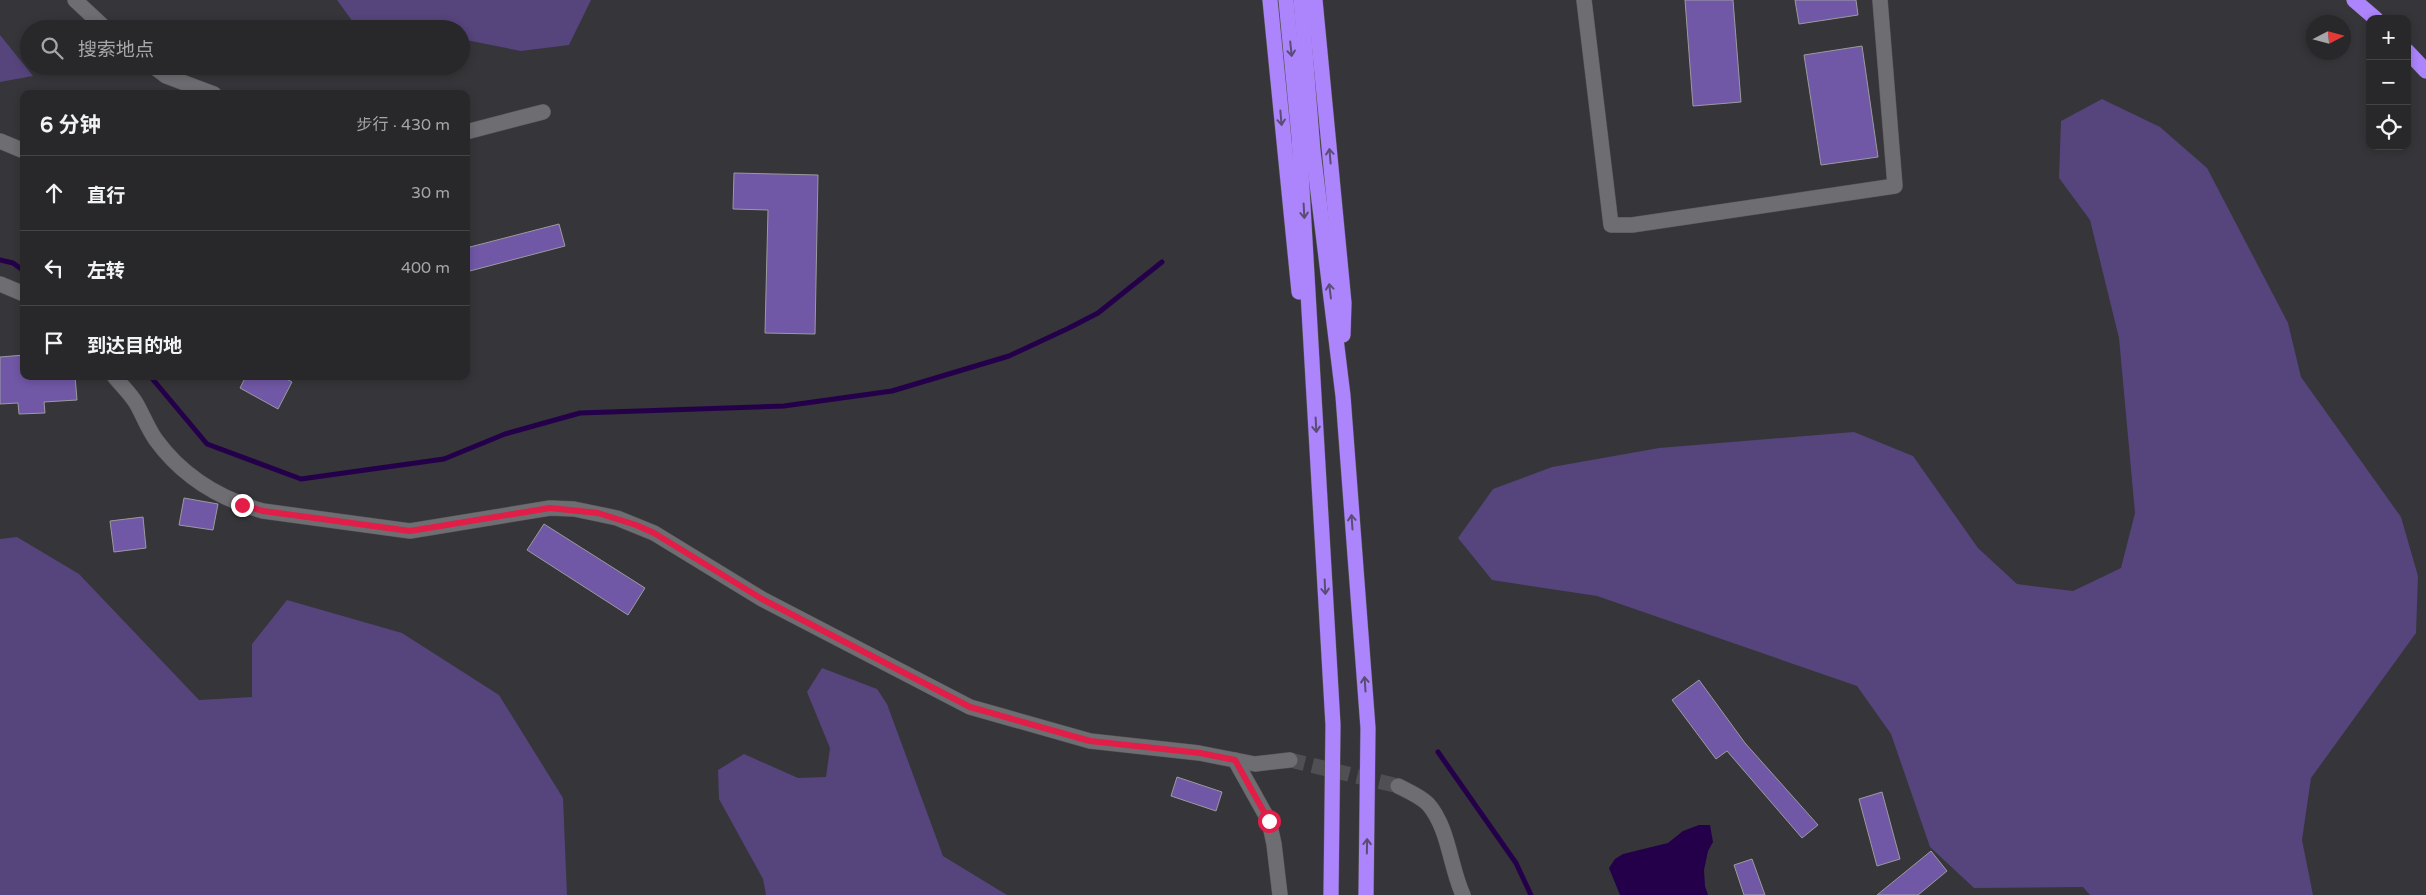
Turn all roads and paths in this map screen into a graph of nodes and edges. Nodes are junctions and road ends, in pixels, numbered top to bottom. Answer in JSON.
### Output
{"nodes":[{"id":1,"x":75,"y":0,"type":"edge"},
{"id":2,"x":1270,"y":0,"type":"edge"},
{"id":3,"x":1286,"y":0,"type":"edge"},
{"id":4,"x":1301,"y":0,"type":"edge"},
{"id":5,"x":1316,"y":0,"type":"edge"},
{"id":6,"x":1584,"y":0,"type":"edge"},
{"id":7,"x":1880,"y":0,"type":"edge"},
{"id":8,"x":2354,"y":0,"type":"edge"},
{"id":9,"x":2371,"y":15,"type":"edge"},
{"id":10,"x":96,"y":20,"type":"edge"},
{"id":11,"x":2411,"y":55,"type":"edge"},
{"id":12,"x":2426,"y":72,"type":"edge"},
{"id":13,"x":165,"y":75,"type":"edge"},
{"id":14,"x":203,"y":90,"type":"edge"},
{"id":15,"x":543,"y":112,"type":"dead end"},
{"id":16,"x":470,"y":131,"type":"edge"},
{"id":17,"x":0,"y":141,"type":"edge"},
{"id":18,"x":20,"y":149,"type":"edge"},
{"id":19,"x":0,"y":284,"type":"edge"},
{"id":20,"x":20,"y":292,"type":"edge"},
{"id":21,"x":117,"y":380,"type":"edge"},
{"id":22,"x":1343,"y":396,"type":"junction"},
{"id":23,"x":1314,"y":397,"type":"junction"},
{"id":24,"x":1235,"y":760,"type":"junction"},
{"id":25,"x":1290,"y":760,"type":"tunnel mouth"},
{"id":26,"x":1398,"y":786,"type":"tunnel mouth"},
{"id":27,"x":1280,"y":895,"type":"edge"},
{"id":28,"x":1331,"y":895,"type":"edge"},
{"id":29,"x":1366,"y":895,"type":"edge"},
{"id":30,"x":1463,"y":895,"type":"edge"}],
"edges":[{"from":1,"to":10,"type":"street"},
{"from":2,"to":23,"type":"highway","one_way":true},
{"from":3,"to":23,"type":"highway","one_way":true},
{"from":22,"to":4,"type":"highway","one_way":true},
{"from":22,"to":5,"type":"highway","one_way":true},
{"from":6,"to":7,"type":"street"},
{"from":8,"to":9,"type":"highway"},
{"from":11,"to":12,"type":"highway"},
{"from":13,"to":14,"type":"street"},
{"from":15,"to":16,"type":"street"},
{"from":17,"to":18,"type":"street"},
{"from":19,"to":20,"type":"street"},
{"from":21,"to":24,"type":"street"},
{"from":29,"to":22,"type":"highway","one_way":true},
{"from":23,"to":28,"type":"highway","one_way":true},
{"from":24,"to":25,"type":"street"},
{"from":24,"to":27,"type":"street"},
{"from":26,"to":30,"type":"street"}]}
